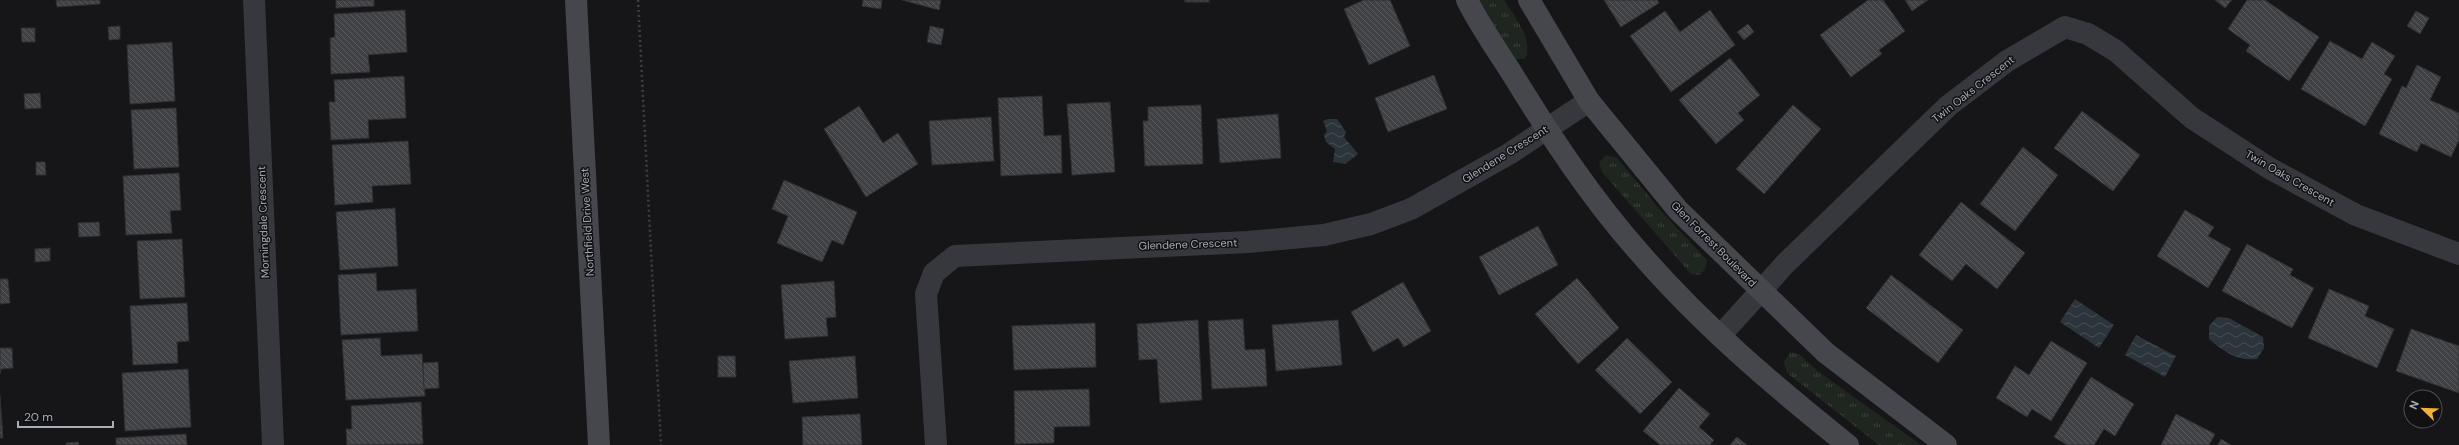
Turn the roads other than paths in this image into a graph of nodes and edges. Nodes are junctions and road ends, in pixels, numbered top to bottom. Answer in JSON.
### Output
{"nodes":[{"id":1,"x":254,"y":0,"type":"edge"},
{"id":2,"x":576,"y":0,"type":"edge"},
{"id":3,"x":1467,"y":0,"type":"edge"},
{"id":4,"x":1529,"y":0,"type":"edge"},
{"id":5,"x":1589,"y":101,"type":"junction"},
{"id":6,"x":1546,"y":128,"type":"junction"},
{"id":7,"x":2459,"y":254,"type":"edge"},
{"id":8,"x":1760,"y":291,"type":"junction"},
{"id":9,"x":1720,"y":336,"type":"junction"},
{"id":10,"x":273,"y":445,"type":"edge"},
{"id":11,"x":599,"y":445,"type":"edge"},
{"id":12,"x":936,"y":445,"type":"edge"},
{"id":13,"x":1848,"y":445,"type":"edge"},
{"id":14,"x":1946,"y":445,"type":"edge"}],
"edges":[{"from":1,"to":10,"type":"street","name":"Morningdale Crescent"},
{"from":2,"to":11,"type":"street","name":"Northfield Drive West"},
{"from":3,"to":6,"type":"street"},
{"from":4,"to":5,"type":"street","name":"Glen Forrest Boulevard"},
{"from":5,"to":6,"type":"street","name":"Glendene Crescent"},
{"from":5,"to":8,"type":"street","name":"Glen Forrest Boulevard"},
{"from":6,"to":9,"type":"street"},
{"from":6,"to":12,"type":"street","name":"Glendene Crescent"},
{"from":7,"to":8,"type":"street","name":"Twin Oaks Crescent"},
{"from":8,"to":9,"type":"street","name":"Twin Oaks Crescent"},
{"from":8,"to":14,"type":"street","name":"Glen Forrest Boulevard"},
{"from":9,"to":13,"type":"street"}]}
